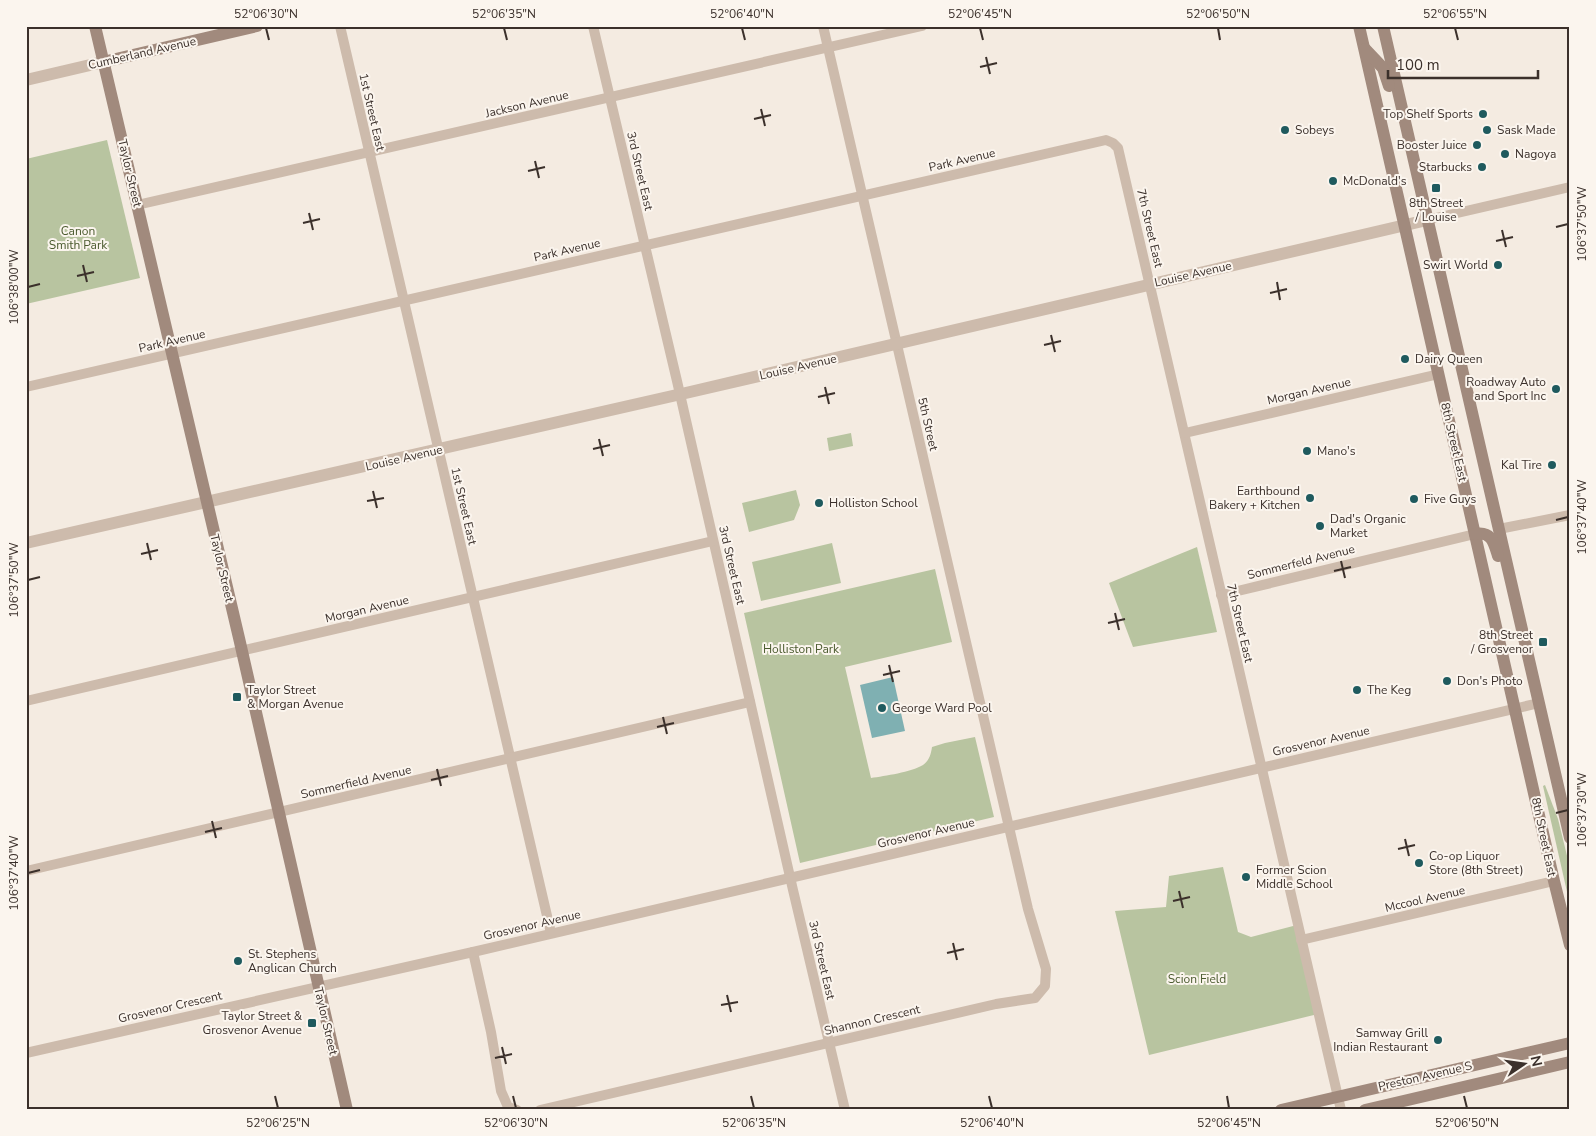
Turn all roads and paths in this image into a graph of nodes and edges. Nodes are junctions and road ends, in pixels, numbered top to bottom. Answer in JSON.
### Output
{"nodes":[{"id":1,"x":95,"y":26,"type":"edge"},
{"id":2,"x":258,"y":26,"type":"edge"},
{"id":3,"x":340,"y":26,"type":"edge"},
{"id":4,"x":593,"y":26,"type":"edge"},
{"id":5,"x":823,"y":26,"type":"edge"},
{"id":6,"x":922,"y":26,"type":"edge"},
{"id":7,"x":1359,"y":26,"type":"edge"},
{"id":8,"x":1383,"y":26,"type":"edge"},
{"id":9,"x":828,"y":48,"type":"junction"},
{"id":10,"x":1365,"y":49,"type":"junction"},
{"id":11,"x":103,"y":62,"type":"junction"},
{"id":12,"x":26,"y":80,"type":"edge"},
{"id":13,"x":610,"y":98,"type":"junction"},
{"id":14,"x":1407,"y":132,"type":"junction"},
{"id":15,"x":1114,"y":143,"type":"joint"},
{"id":16,"x":368,"y":152,"type":"junction"},
{"id":17,"x":1570,"y":187,"type":"edge"},
{"id":18,"x":862,"y":196,"type":"junction"},
{"id":19,"x":138,"y":205,"type":"junction"},
{"id":20,"x":1427,"y":220,"type":"junction"},
{"id":21,"x":1405,"y":225,"type":"junction"},
{"id":22,"x":645,"y":246,"type":"junction"},
{"id":23,"x":1150,"y":284,"type":"junction"},
{"id":24,"x":404,"y":300,"type":"junction"},
{"id":25,"x":896,"y":344,"type":"junction"},
{"id":26,"x":172,"y":354,"type":"junction"},
{"id":27,"x":1439,"y":374,"type":"junction"},
{"id":28,"x":26,"y":387,"type":"edge"},
{"id":29,"x":680,"y":395,"type":"junction"},
{"id":30,"x":1185,"y":433,"type":"junction"},
{"id":31,"x":438,"y":450,"type":"junction"},
{"id":32,"x":207,"y":503,"type":"junction"},
{"id":33,"x":1570,"y":515,"type":"edge"},
{"id":34,"x":1499,"y":530,"type":"junction"},
{"id":35,"x":1475,"y":534,"type":"junction"},
{"id":36,"x":713,"y":541,"type":"junction"},
{"id":37,"x":26,"y":543,"type":"edge"},
{"id":38,"x":1221,"y":595,"type":"junction"},
{"id":39,"x":472,"y":598,"type":"junction"},
{"id":40,"x":1516,"y":603,"type":"junction"},
{"id":41,"x":242,"y":651,"type":"junction"},
{"id":42,"x":26,"y":701,"type":"edge"},
{"id":43,"x":750,"y":702,"type":"junction"},
{"id":44,"x":1539,"y":703,"type":"junction"},
{"id":45,"x":1516,"y":708,"type":"junction"},
{"id":46,"x":510,"y":759,"type":"junction"},
{"id":47,"x":1261,"y":767,"type":"junction"},
{"id":48,"x":279,"y":812,"type":"junction"},
{"id":49,"x":1009,"y":827,"type":"junction"},
{"id":50,"x":1570,"y":838,"type":"edge"},
{"id":51,"x":26,"y":871,"type":"edge"},
{"id":52,"x":790,"y":878,"type":"junction"},
{"id":53,"x":1554,"y":881,"type":"junction"},
{"id":54,"x":551,"y":933,"type":"junction"},
{"id":55,"x":1301,"y":940,"type":"junction"},
{"id":56,"x":1570,"y":945,"type":"edge"},
{"id":57,"x":473,"y":952,"type":"junction"},
{"id":58,"x":318,"y":986,"type":"junction"},
{"id":59,"x":830,"y":1042,"type":"junction"},
{"id":60,"x":1570,"y":1043,"type":"edge"},
{"id":61,"x":26,"y":1053,"type":"edge"},
{"id":62,"x":1570,"y":1062,"type":"edge"},
{"id":63,"x":1338,"y":1096,"type":"junction"},
{"id":64,"x":347,"y":1110,"type":"edge"},
{"id":65,"x":517,"y":1110,"type":"edge"},
{"id":66,"x":540,"y":1110,"type":"edge"},
{"id":67,"x":845,"y":1110,"type":"edge"},
{"id":68,"x":1281,"y":1110,"type":"edge"},
{"id":69,"x":1340,"y":1110,"type":"edge"},
{"id":70,"x":1365,"y":1110,"type":"edge"}],
"edges":[{"from":1,"to":11,"type":"main road","name":"Taylor Street"},
{"from":2,"to":11,"type":"main road","name":"Cumberland Avenue"},
{"from":3,"to":16,"type":"street","name":"1st Street East"},
{"from":4,"to":13,"type":"street","name":"3rd Street East"},
{"from":5,"to":9,"type":"street","name":"5th Street"},
{"from":6,"to":9,"type":"street","name":"Jackson Avenue"},
{"from":7,"to":10,"type":"main road","name":"8th Street East"},
{"from":8,"to":14,"type":"main road","name":"8th Street East"},
{"from":9,"to":13,"type":"street","name":"Jackson Avenue"},
{"from":9,"to":18,"type":"street","name":"5th Street"},
{"from":10,"to":14,"type":"main road"},
{"from":10,"to":21,"type":"main road","name":"8th Street East"},
{"from":11,"to":12,"type":"street","name":"Cumberland Avenue"},
{"from":11,"to":19,"type":"main road","name":"Taylor Street"},
{"from":13,"to":16,"type":"street","name":"Jackson Avenue"},
{"from":13,"to":22,"type":"street","name":"3rd Street East"},
{"from":14,"to":20,"type":"main road","name":"8th Street East"},
{"from":15,"to":18,"type":"street","name":"Park Avenue"},
{"from":15,"to":23,"type":"street","name":"7th Street East"},
{"from":16,"to":19,"type":"street","name":"Jackson Avenue"},
{"from":16,"to":24,"type":"street","name":"1st Street East"},
{"from":17,"to":20,"type":"street","name":"Louise Avenue"},
{"from":18,"to":22,"type":"street","name":"Park Avenue"},
{"from":18,"to":25,"type":"street","name":"5th Street"},
{"from":19,"to":26,"type":"main road","name":"Taylor Street"},
{"from":20,"to":21,"type":"street","name":"Louise Avenue"},
{"from":20,"to":34,"type":"main road","name":"8th Street East"},
{"from":21,"to":23,"type":"street","name":"Louise Avenue"},
{"from":21,"to":27,"type":"main road","name":"8th Street East"},
{"from":22,"to":24,"type":"street","name":"Park Avenue"},
{"from":22,"to":29,"type":"street","name":"3rd Street East"},
{"from":23,"to":25,"type":"street","name":"Louise Avenue"},
{"from":23,"to":30,"type":"street","name":"7th Street East"},
{"from":24,"to":26,"type":"street","name":"Park Avenue"},
{"from":24,"to":31,"type":"street","name":"1st Street East"},
{"from":25,"to":29,"type":"street","name":"Louise Avenue"},
{"from":25,"to":49,"type":"street","name":"5th Street"},
{"from":26,"to":28,"type":"street","name":"Park Avenue"},
{"from":26,"to":32,"type":"main road","name":"Taylor Street"},
{"from":27,"to":30,"type":"street","name":"Morgan Avenue"},
{"from":27,"to":35,"type":"main road","name":"8th Street East"},
{"from":29,"to":31,"type":"street","name":"Louise Avenue"},
{"from":29,"to":36,"type":"street","name":"3rd Street East"},
{"from":30,"to":38,"type":"street","name":"7th Street East"},
{"from":31,"to":32,"type":"street","name":"Louise Avenue"},
{"from":31,"to":39,"type":"street","name":"1st Street East"},
{"from":32,"to":37,"type":"street","name":"Louise Avenue"},
{"from":32,"to":41,"type":"main road","name":"Taylor Street"},
{"from":33,"to":34,"type":"street"},
{"from":34,"to":40,"type":"main road","name":"8th Street East"},
{"from":35,"to":38,"type":"street","name":"Sommerfeld Avenue"},
{"from":35,"to":40,"type":"main road"},
{"from":35,"to":45,"type":"main road","name":"8th Street East"},
{"from":36,"to":39,"type":"street","name":"Morgan Avenue"},
{"from":36,"to":43,"type":"street","name":"3rd Street East"},
{"from":38,"to":47,"type":"street","name":"7th Street East"},
{"from":39,"to":41,"type":"street","name":"Morgan Avenue"},
{"from":39,"to":46,"type":"street","name":"1st Street East"},
{"from":40,"to":44,"type":"main road","name":"8th Street East"},
{"from":41,"to":42,"type":"street","name":"Morgan Avenue"},
{"from":41,"to":48,"type":"main road","name":"Taylor Street"},
{"from":43,"to":46,"type":"street","name":"Sommerfield Avenue"},
{"from":43,"to":52,"type":"street","name":"3rd Street East"},
{"from":44,"to":45,"type":"street","name":"Grosvenor Avenue"},
{"from":44,"to":50,"type":"main road","name":"8th Street East"},
{"from":45,"to":47,"type":"street","name":"Grosvenor Avenue"},
{"from":45,"to":53,"type":"main road","name":"8th Street East"},
{"from":46,"to":48,"type":"street","name":"Sommerfield Avenue"},
{"from":46,"to":54,"type":"street","name":"1st Street East"},
{"from":47,"to":49,"type":"street","name":"Grosvenor Avenue"},
{"from":47,"to":55,"type":"street","name":"7th Street East"},
{"from":48,"to":51,"type":"street","name":"Sommerfield Avenue"},
{"from":48,"to":58,"type":"main road","name":"Taylor Street"},
{"from":49,"to":52,"type":"street","name":"Grosvenor Avenue"},
{"from":49,"to":59,"type":"street","name":"Shannon Crescent"},
{"from":52,"to":54,"type":"street","name":"Grosvenor Avenue"},
{"from":52,"to":59,"type":"street","name":"3rd Street East"},
{"from":53,"to":55,"type":"street","name":"Mccool Avenue"},
{"from":53,"to":56,"type":"main road","name":"8th Street East"},
{"from":54,"to":57,"type":"street","name":"Grosvenor Avenue"},
{"from":55,"to":63,"type":"street","name":"7th Street East"},
{"from":57,"to":58,"type":"street","name":"Grosvenor Avenue"},
{"from":57,"to":65,"type":"street"},
{"from":58,"to":61,"type":"street","name":"Grosvenor Crescent"},
{"from":58,"to":64,"type":"main road","name":"Taylor Street"},
{"from":59,"to":66,"type":"street","name":"Shannon Crescent"},
{"from":59,"to":67,"type":"street","name":"3rd Street East"},
{"from":60,"to":63,"type":"main road","name":"Preston Avenue S"},
{"from":62,"to":70,"type":"main road","name":"Preston Avenue S"},
{"from":63,"to":68,"type":"main road","name":"Preston Avenue S"},
{"from":63,"to":69,"type":"street","name":"7th Street East"}]}
